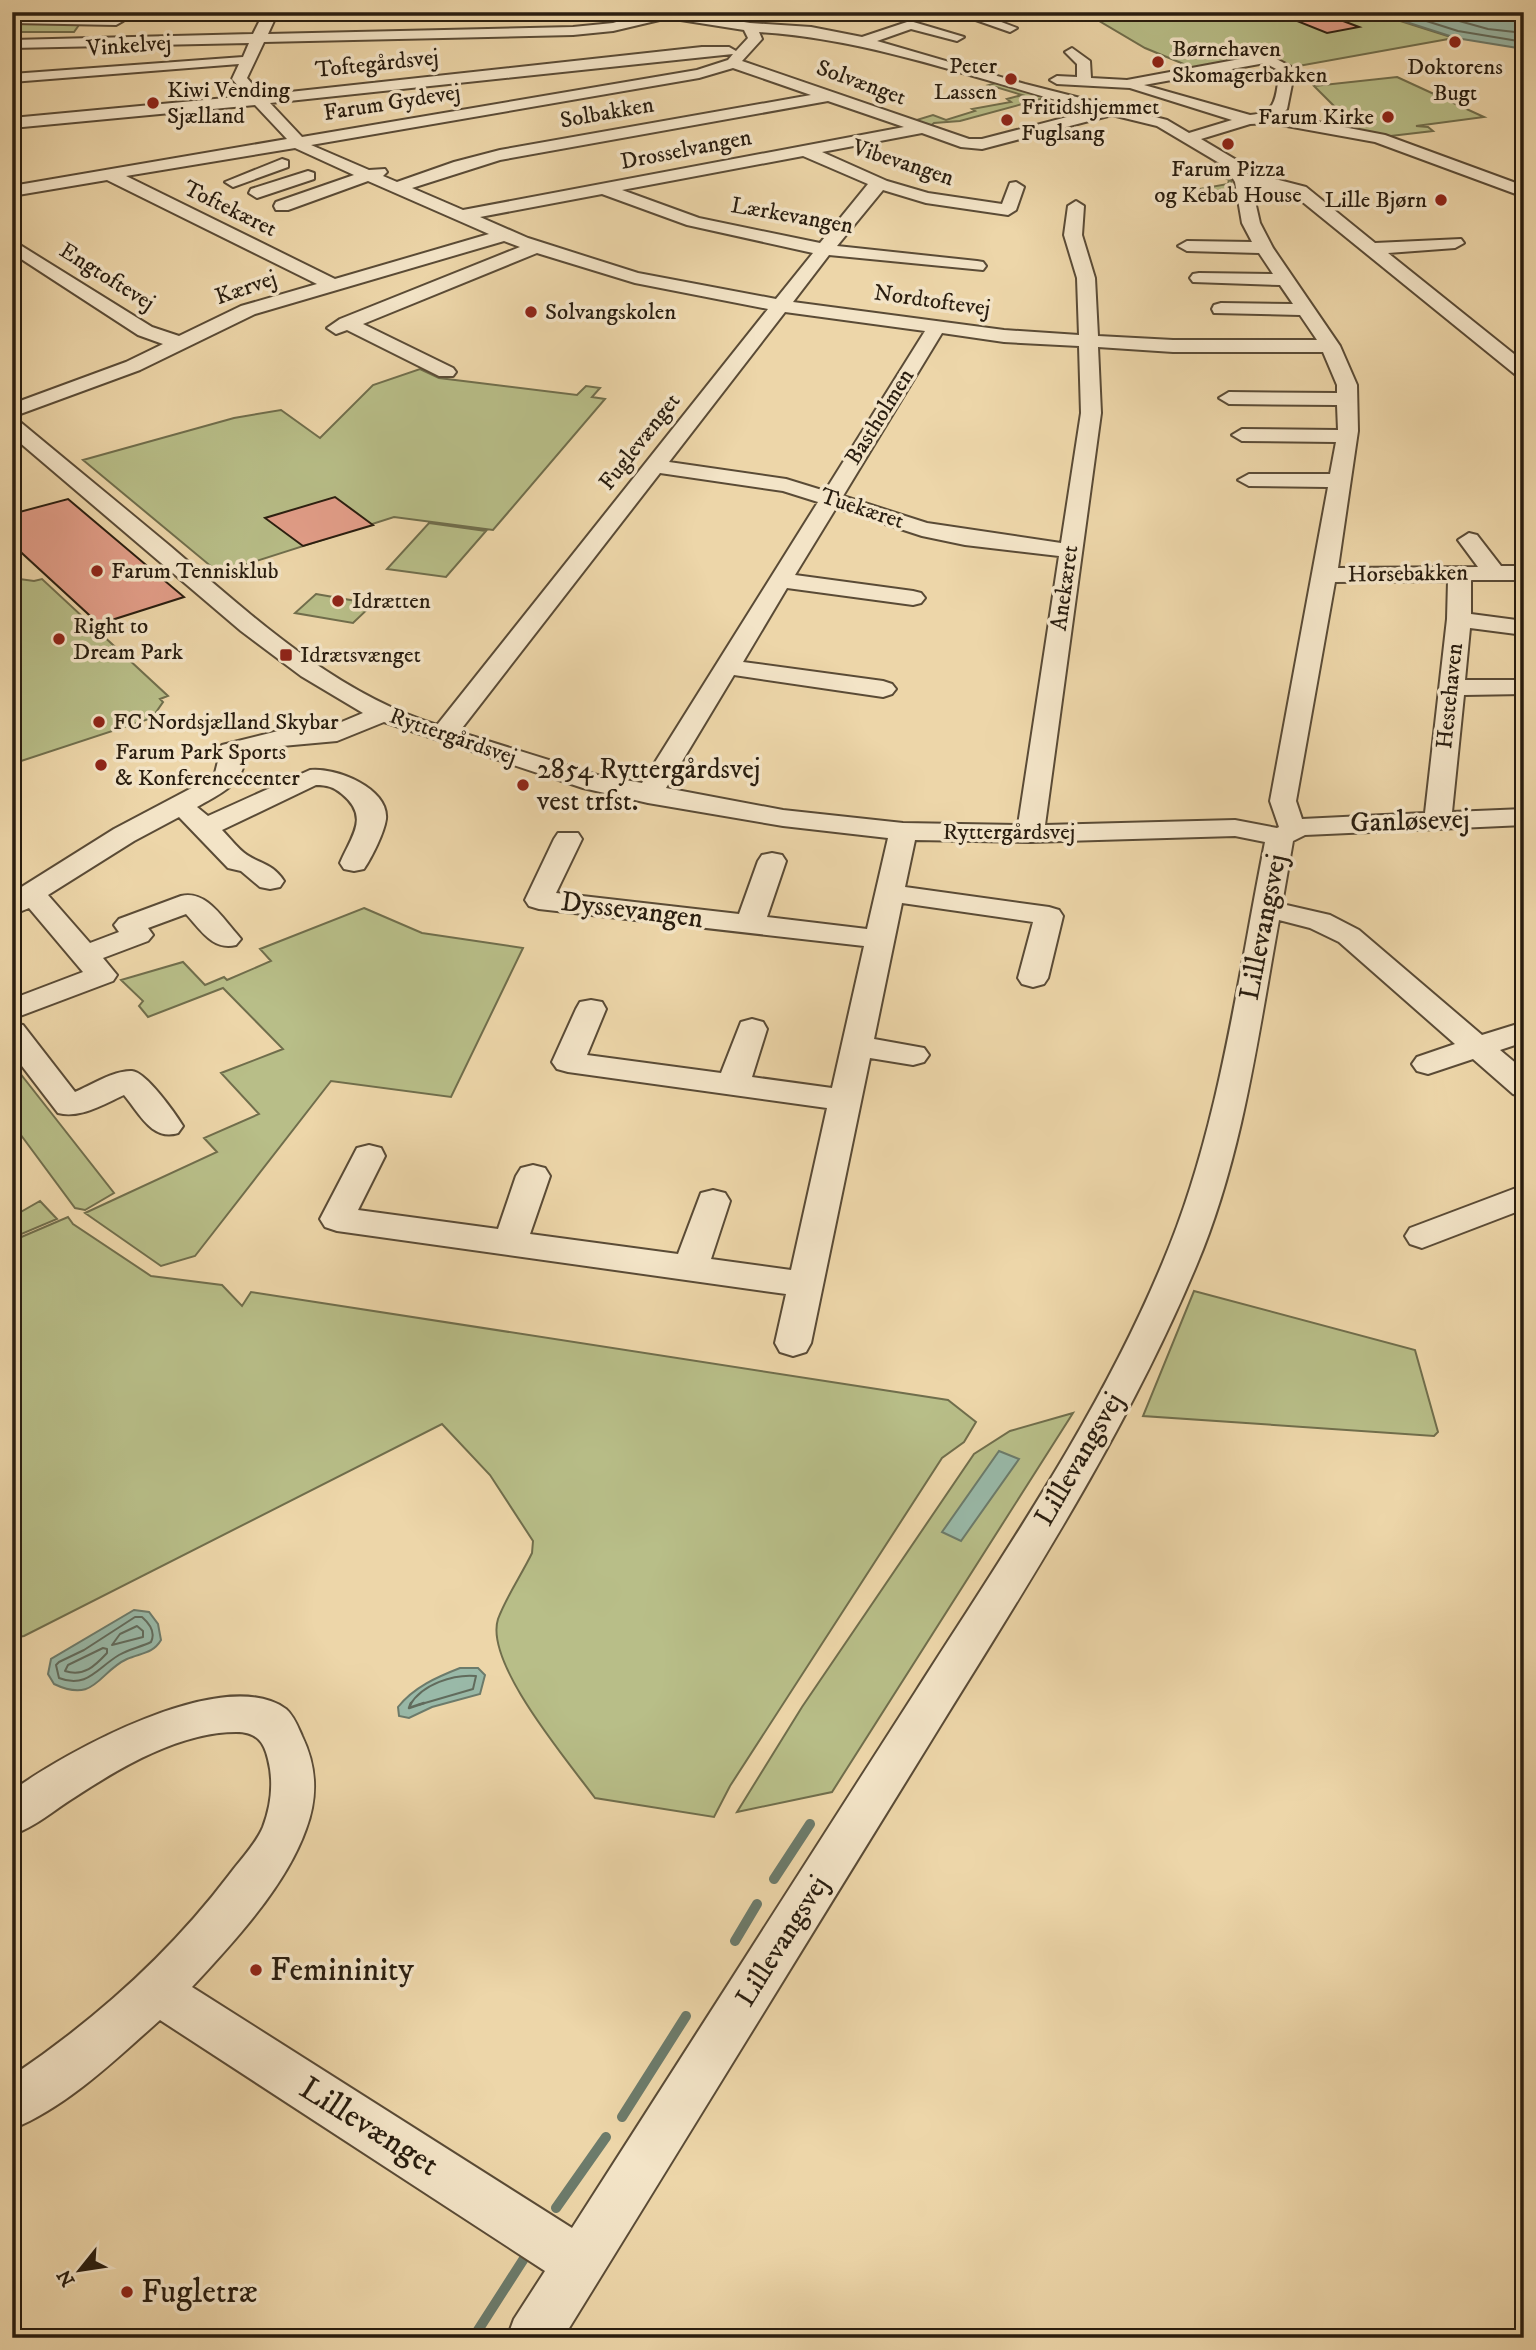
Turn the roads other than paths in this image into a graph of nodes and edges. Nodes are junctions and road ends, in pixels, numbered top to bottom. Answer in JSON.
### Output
{"nodes":[{"id":1,"x":764,"y":12,"type":"edge"},
{"id":2,"x":960,"y":12,"type":"edge"},
{"id":3,"x":662,"y":13,"type":"edge"},
{"id":4,"x":268,"y":17,"type":"edge"},
{"id":5,"x":12,"y":19,"type":"edge"},
{"id":6,"x":124,"y":21,"type":"dead end"},
{"id":7,"x":245,"y":22,"type":"dead end"},
{"id":8,"x":844,"y":22,"type":"dead end"},
{"id":9,"x":725,"y":24,"type":"junction"},
{"id":10,"x":750,"y":27,"type":"junction"},
{"id":11,"x":1010,"y":28,"type":"dead end"},
{"id":12,"x":811,"y":31,"type":"junction"},
{"id":13,"x":957,"y":37,"type":"dead end"},
{"id":14,"x":257,"y":39,"type":"junction"},
{"id":15,"x":863,"y":41,"type":"junction"},
{"id":16,"x":12,"y":44,"type":"edge"},
{"id":17,"x":748,"y":49,"type":"junction"},
{"id":18,"x":1072,"y":52,"type":"dead end"},
{"id":19,"x":249,"y":59,"type":"junction"},
{"id":20,"x":733,"y":63,"type":"junction"},
{"id":21,"x":990,"y":77,"type":"junction"},
{"id":22,"x":12,"y":78,"type":"edge"},
{"id":23,"x":1083,"y":80,"type":"junction"},
{"id":24,"x":1132,"y":86,"type":"junction"},
{"id":25,"x":830,"y":96,"type":"junction"},
{"id":26,"x":258,"y":100,"type":"junction"},
{"id":27,"x":1115,"y":110,"type":"junction"},
{"id":28,"x":1270,"y":118,"type":"junction"},
{"id":29,"x":1249,"y":121,"type":"junction"},
{"id":30,"x":12,"y":123,"type":"edge"},
{"id":31,"x":920,"y":129,"type":"junction"},
{"id":32,"x":444,"y":130,"type":"dead end"},
{"id":33,"x":1191,"y":137,"type":"junction"},
{"id":34,"x":419,"y":139,"type":"dead end"},
{"id":35,"x":295,"y":142,"type":"junction"},
{"id":36,"x":805,"y":151,"type":"junction"},
{"id":37,"x":314,"y":153,"type":"junction"},
{"id":38,"x":368,"y":156,"type":"dead end"},
{"id":39,"x":342,"y":164,"type":"junction"},
{"id":40,"x":391,"y":168,"type":"dead end"},
{"id":41,"x":108,"y":174,"type":"junction"},
{"id":42,"x":367,"y":176,"type":"junction"},
{"id":43,"x":233,"y":182,"type":"dead end"},
{"id":44,"x":1243,"y":182,"type":"junction"},
{"id":45,"x":881,"y":184,"type":"junction"},
{"id":46,"x":1016,"y":187,"type":"dead end"},
{"id":47,"x":396,"y":188,"type":"junction"},
{"id":48,"x":604,"y":189,"type":"junction"},
{"id":49,"x":12,"y":191,"type":"edge"},
{"id":50,"x":1524,"y":192,"type":"edge"},
{"id":51,"x":257,"y":194,"type":"dead end"},
{"id":52,"x":1076,"y":205,"type":"dead end"},
{"id":53,"x":282,"y":206,"type":"dead end"},
{"id":54,"x":460,"y":216,"type":"junction"},
{"id":55,"x":505,"y":235,"type":"junction"},
{"id":56,"x":1455,"y":243,"type":"dead end"},
{"id":57,"x":12,"y":245,"type":"edge"},
{"id":58,"x":1186,"y":246,"type":"dead end"},
{"id":59,"x":535,"y":247,"type":"junction"},
{"id":60,"x":1264,"y":248,"type":"junction"},
{"id":61,"x":827,"y":249,"type":"junction"},
{"id":62,"x":1370,"y":249,"type":"junction"},
{"id":63,"x":977,"y":266,"type":"dead end"},
{"id":64,"x":1199,"y":278,"type":"dead end"},
{"id":65,"x":1287,"y":280,"type":"junction"},
{"id":66,"x":333,"y":285,"type":"junction"},
{"id":67,"x":781,"y":306,"type":"junction"},
{"id":68,"x":1221,"y":309,"type":"dead end"},
{"id":69,"x":1308,"y":310,"type":"junction"},
{"id":70,"x":936,"y":328,"type":"junction"},
{"id":71,"x":1090,"y":342,"type":"junction"},
{"id":72,"x":179,"y":343,"type":"junction"},
{"id":73,"x":1524,"y":345,"type":"edge"},
{"id":74,"x":1330,"y":346,"type":"junction"},
{"id":75,"x":1494,"y":348,"type":"junction"},
{"id":76,"x":446,"y":372,"type":"dead end"},
{"id":77,"x":1524,"y":372,"type":"edge"},
{"id":78,"x":1229,"y":398,"type":"dead end"},
{"id":79,"x":1347,"y":400,"type":"junction"},
{"id":80,"x":14,"y":425,"type":"edge"},
{"id":81,"x":1242,"y":435,"type":"dead end"},
{"id":82,"x":1347,"y":436,"type":"junction"},
{"id":83,"x":654,"y":466,"type":"junction"},
{"id":84,"x":1249,"y":480,"type":"dead end"},
{"id":85,"x":1340,"y":481,"type":"junction"},
{"id":86,"x":829,"y":499,"type":"junction"},
{"id":87,"x":1469,"y":540,"type":"dead end"},
{"id":88,"x":1071,"y":551,"type":"junction"},
{"id":89,"x":1460,"y":572,"type":"junction"},
{"id":90,"x":1491,"y":572,"type":"junction"},
{"id":91,"x":1524,"y":573,"type":"edge"},
{"id":92,"x":1325,"y":575,"type":"junction"},
{"id":93,"x":782,"y":580,"type":"junction"},
{"id":94,"x":913,"y":597,"type":"dead end"},
{"id":95,"x":1459,"y":619,"type":"junction"},
{"id":96,"x":1520,"y":628,"type":"edge"},
{"id":97,"x":728,"y":667,"type":"junction"},
{"id":98,"x":1524,"y":687,"type":"edge"},
{"id":99,"x":1451,"y":688,"type":"junction"},
{"id":100,"x":883,"y":689,"type":"dead end"},
{"id":101,"x":382,"y":713,"type":"junction"},
{"id":102,"x":443,"y":735,"type":"junction"},
{"id":103,"x":648,"y":794,"type":"junction"},
{"id":104,"x":181,"y":804,"type":"junction"},
{"id":105,"x":1524,"y":817,"type":"edge"},
{"id":106,"x":1438,"y":820,"type":"junction"},
{"id":107,"x":205,"y":828,"type":"junction"},
{"id":108,"x":903,"y":831,"type":"junction"},
{"id":109,"x":1288,"y":833,"type":"junction"},
{"id":110,"x":1030,"y":834,"type":"junction"},
{"id":111,"x":568,"y":839,"type":"dead end"},
{"id":112,"x":772,"y":861,"type":"dead end"},
{"id":113,"x":354,"y":863,"type":"dead end"},
{"id":114,"x":270,"y":881,"type":"dead end"},
{"id":115,"x":891,"y":893,"type":"junction"},
{"id":116,"x":22,"y":900,"type":"edge"},
{"id":117,"x":1267,"y":909,"type":"junction"},
{"id":118,"x":750,"y":924,"type":"junction"},
{"id":119,"x":226,"y":939,"type":"dead end"},
{"id":120,"x":880,"y":939,"type":"junction"},
{"id":121,"x":85,"y":955,"type":"junction"},
{"id":122,"x":1033,"y":978,"type":"dead end"},
{"id":123,"x":592,"y":1009,"type":"dead end"},
{"id":124,"x":12,"y":1010,"type":"edge"},
{"id":125,"x":752,"y":1029,"type":"dead end"},
{"id":126,"x":1524,"y":1031,"type":"edge"},
{"id":127,"x":12,"y":1032,"type":"edge"},
{"id":128,"x":858,"y":1046,"type":"junction"},
{"id":129,"x":1476,"y":1047,"type":"junction"},
{"id":130,"x":913,"y":1055,"type":"dead end"},
{"id":131,"x":1428,"y":1064,"type":"dead end"},
{"id":132,"x":733,"y":1085,"type":"junction"},
{"id":133,"x":1524,"y":1087,"type":"edge"},
{"id":134,"x":845,"y":1100,"type":"junction"},
{"id":135,"x":167,"y":1126,"type":"dead end"},
{"id":136,"x":369,"y":1156,"type":"dead end"},
{"id":137,"x":533,"y":1176,"type":"dead end"},
{"id":138,"x":1524,"y":1196,"type":"edge"},
{"id":139,"x":713,"y":1201,"type":"dead end"},
{"id":140,"x":1422,"y":1236,"type":"dead end"},
{"id":141,"x":510,"y":1243,"type":"junction"},
{"id":142,"x":691,"y":1268,"type":"junction"},
{"id":143,"x":805,"y":1284,"type":"junction"},
{"id":144,"x":793,"y":1343,"type":"dead end"},
{"id":145,"x":12,"y":1816,"type":"edge"},
{"id":146,"x":158,"y":1992,"type":"junction"},
{"id":147,"x":12,"y":2105,"type":"edge"},
{"id":148,"x":580,"y":2263,"type":"junction"},
{"id":149,"x":533,"y":2338,"type":"edge"}],
"edges":[{"from":1,"to":9,"type":"street"},
{"from":2,"to":11,"type":"street"},
{"from":3,"to":9,"type":"street"},
{"from":3,"to":14,"type":"street"},
{"from":4,"to":7,"type":"street"},
{"from":4,"to":14,"type":"street","name":"Nordtoftevej"},
{"from":5,"to":6,"type":"street"},
{"from":8,"to":12,"type":"street"},
{"from":9,"to":10,"type":"street"},
{"from":10,"to":12,"type":"street"},
{"from":10,"to":17,"type":"street"},
{"from":12,"to":15,"type":"street"},
{"from":13,"to":15,"type":"street"},
{"from":14,"to":16,"type":"street"},
{"from":14,"to":19,"type":"street","name":"Nordtoftevej"},
{"from":15,"to":21,"type":"street"},
{"from":17,"to":20,"type":"street","name":"Farum Gydevej"},
{"from":17,"to":26,"type":"street","name":"Toftegårdsvej"},
{"from":18,"to":23,"type":"street"},
{"from":19,"to":22,"type":"street","name":"Vinkelvej"},
{"from":19,"to":26,"type":"street","name":"Nordtoftevej"},
{"from":20,"to":25,"type":"street","name":"Solvænget"},
{"from":20,"to":35,"type":"street","name":"Farum Gydevej"},
{"from":21,"to":23,"type":"street"},
{"from":21,"to":27,"type":"street"},
{"from":23,"to":24,"type":"street"},
{"from":24,"to":28,"type":"street"},
{"from":24,"to":29,"type":"street"},
{"from":25,"to":31,"type":"street","name":"Solvænget"},
{"from":25,"to":47,"type":"street","name":"Solbakken"},
{"from":26,"to":30,"type":"street","name":"Toftegårdsvej"},
{"from":26,"to":35,"type":"street","name":"Nordtoftevej"},
{"from":27,"to":31,"type":"street","name":"Solvænget"},
{"from":27,"to":33,"type":"street"},
{"from":28,"to":29,"type":"street"},
{"from":28,"to":50,"type":"street"},
{"from":29,"to":33,"type":"street"},
{"from":31,"to":36,"type":"street","name":"Drosselvangen"},
{"from":32,"to":34,"type":"street"},
{"from":33,"to":44,"type":"street"},
{"from":35,"to":37,"type":"street","name":"Nordtoftevej"},
{"from":35,"to":41,"type":"street","name":"Farum Gydevej"},
{"from":36,"to":45,"type":"street","name":"Vibevangen"},
{"from":36,"to":48,"type":"street","name":"Drosselvangen"},
{"from":37,"to":39,"type":"street","name":"Nordtoftevej"},
{"from":37,"to":43,"type":"street"},
{"from":38,"to":39,"type":"street"},
{"from":39,"to":42,"type":"street","name":"Nordtoftevej"},
{"from":39,"to":51,"type":"street"},
{"from":40,"to":42,"type":"street"},
{"from":41,"to":49,"type":"street","name":"Farum Gydevej"},
{"from":41,"to":66,"type":"street","name":"Toftekæret"},
{"from":42,"to":47,"type":"street","name":"Nordtoftevej"},
{"from":42,"to":53,"type":"street"},
{"from":44,"to":60,"type":"street","name":"Lillevangsvej"},
{"from":44,"to":62,"type":"street"},
{"from":45,"to":46,"type":"street","name":"Vibevangen"},
{"from":45,"to":61,"type":"street","name":"Fuglevænget"},
{"from":47,"to":54,"type":"street","name":"Nordtoftevej"},
{"from":48,"to":54,"type":"street","name":"Drosselvangen"},
{"from":48,"to":61,"type":"street","name":"Lærkevangen"},
{"from":52,"to":71,"type":"street","name":"Anekæret"},
{"from":54,"to":55,"type":"street","name":"Nordtoftevej"},
{"from":55,"to":59,"type":"street","name":"Nordtoftevej"},
{"from":55,"to":66,"type":"street","name":"Kærvej"},
{"from":56,"to":62,"type":"street"},
{"from":57,"to":72,"type":"street","name":"Engtoftevej"},
{"from":58,"to":60,"type":"street"},
{"from":59,"to":67,"type":"street","name":"Nordtoftevej"},
{"from":59,"to":76,"type":"street"},
{"from":60,"to":65,"type":"street","name":"Lillevangsvej"},
{"from":61,"to":63,"type":"street","name":"Lærkevangen"},
{"from":61,"to":67,"type":"street","name":"Fuglevænget"},
{"from":62,"to":75,"type":"street"},
{"from":64,"to":65,"type":"street"},
{"from":65,"to":69,"type":"street","name":"Lillevangsvej"},
{"from":66,"to":72,"type":"street","name":"Kærvej"},
{"from":67,"to":70,"type":"street","name":"Nordtoftevej"},
{"from":67,"to":83,"type":"street","name":"Fuglevænget"},
{"from":68,"to":69,"type":"street"},
{"from":69,"to":74,"type":"street","name":"Lillevangsvej"},
{"from":70,"to":71,"type":"street","name":"Nordtoftevej"},
{"from":70,"to":86,"type":"street","name":"Bastholmen"},
{"from":71,"to":74,"type":"street","name":"Nordtoftevej"},
{"from":71,"to":88,"type":"street","name":"Anekæret"},
{"from":72,"to":80,"type":"street","name":"Kærvej"},
{"from":73,"to":75,"type":"street"},
{"from":74,"to":79,"type":"street","name":"Lillevangsvej"},
{"from":75,"to":77,"type":"street"},
{"from":78,"to":79,"type":"street"},
{"from":79,"to":82,"type":"street","name":"Lillevangsvej"},
{"from":80,"to":101,"type":"street","name":"Ryttergårdsvej"},
{"from":81,"to":82,"type":"street"},
{"from":82,"to":85,"type":"street","name":"Lillevangsvej"},
{"from":83,"to":86,"type":"street","name":"Tuekæret"},
{"from":83,"to":102,"type":"street","name":"Fuglevænget"},
{"from":84,"to":85,"type":"street"},
{"from":85,"to":92,"type":"street","name":"Lillevangsvej"},
{"from":86,"to":88,"type":"street","name":"Tuekæret"},
{"from":86,"to":93,"type":"street","name":"Bastholmen"},
{"from":87,"to":90,"type":"street","name":"Horsebakken"},
{"from":88,"to":110,"type":"street","name":"Anekæret"},
{"from":89,"to":90,"type":"street","name":"Horsebakken"},
{"from":89,"to":92,"type":"street","name":"Horsebakken"},
{"from":89,"to":95,"type":"street","name":"Hestehaven"},
{"from":90,"to":91,"type":"street","name":"Horsebakken"},
{"from":92,"to":109,"type":"street","name":"Lillevangsvej"},
{"from":93,"to":94,"type":"street"},
{"from":93,"to":97,"type":"street","name":"Bastholmen"},
{"from":95,"to":96,"type":"street"},
{"from":95,"to":99,"type":"street","name":"Hestehaven"},
{"from":97,"to":100,"type":"street"},
{"from":97,"to":103,"type":"street","name":"Bastholmen"},
{"from":98,"to":99,"type":"street"},
{"from":99,"to":106,"type":"street","name":"Hestehaven"},
{"from":101,"to":102,"type":"street","name":"Ryttergårdsvej"},
{"from":101,"to":104,"type":"street"},
{"from":102,"to":103,"type":"street","name":"Ryttergårdsvej"},
{"from":103,"to":108,"type":"street","name":"Ryttergårdsvej"},
{"from":104,"to":107,"type":"street"},
{"from":104,"to":116,"type":"street"},
{"from":105,"to":106,"type":"street","name":"Ganløsevej"},
{"from":106,"to":109,"type":"street","name":"Ganløsevej"},
{"from":107,"to":113,"type":"street"},
{"from":107,"to":114,"type":"street"},
{"from":108,"to":110,"type":"street","name":"Ryttergårdsvej"},
{"from":108,"to":115,"type":"street"},
{"from":109,"to":110,"type":"street","name":"Ryttergårdsvej"},
{"from":109,"to":117,"type":"street","name":"Lillevangsvej"},
{"from":111,"to":118,"type":"street","name":"Dyssevangen"},
{"from":112,"to":118,"type":"street"},
{"from":115,"to":120,"type":"street"},
{"from":115,"to":122,"type":"street"},
{"from":116,"to":121,"type":"street"},
{"from":117,"to":129,"type":"street"},
{"from":117,"to":148,"type":"street","name":"Lillevangsvej"},
{"from":118,"to":120,"type":"street","name":"Dyssevangen"},
{"from":119,"to":121,"type":"street"},
{"from":120,"to":128,"type":"street"},
{"from":121,"to":124,"type":"street"},
{"from":123,"to":132,"type":"street"},
{"from":125,"to":132,"type":"street"},
{"from":126,"to":129,"type":"street"},
{"from":127,"to":135,"type":"street"},
{"from":128,"to":130,"type":"street"},
{"from":128,"to":134,"type":"street"},
{"from":129,"to":131,"type":"street"},
{"from":129,"to":133,"type":"street"},
{"from":132,"to":134,"type":"street"},
{"from":134,"to":143,"type":"street"},
{"from":136,"to":141,"type":"street"},
{"from":137,"to":141,"type":"street"},
{"from":138,"to":140,"type":"street"},
{"from":139,"to":142,"type":"street"},
{"from":141,"to":142,"type":"street"},
{"from":142,"to":143,"type":"street"},
{"from":143,"to":144,"type":"street"},
{"from":145,"to":146,"type":"street"},
{"from":146,"to":147,"type":"street"},
{"from":146,"to":148,"type":"street","name":"Lillevænget"},
{"from":148,"to":149,"type":"street","name":"Lillevangsvej"}]}
